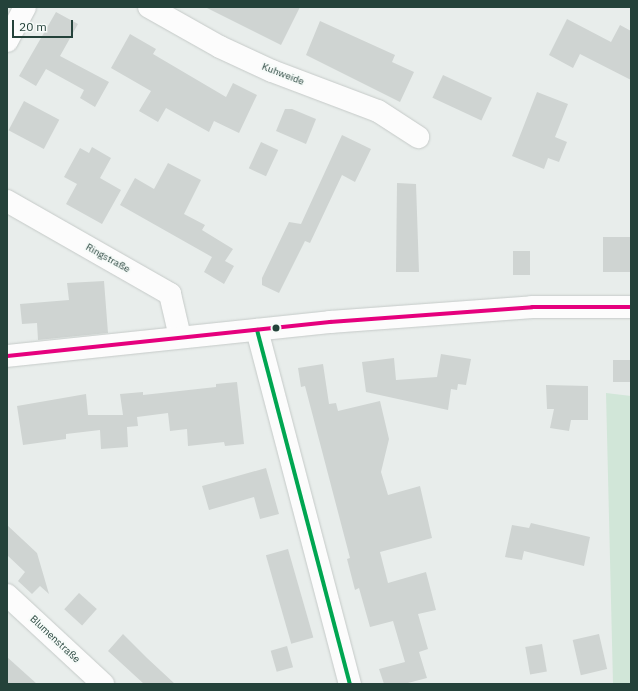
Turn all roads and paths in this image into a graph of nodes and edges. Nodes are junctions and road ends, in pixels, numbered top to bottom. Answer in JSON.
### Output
{"nodes":[{"id":1,"x":25,"y":7,"type":"edge"},
{"id":2,"x":149,"y":7,"type":"edge"},
{"id":3,"x":7,"y":41,"type":"edge"},
{"id":4,"x":418,"y":137,"type":"dead end"},
{"id":5,"x":7,"y":201,"type":"edge"},
{"id":6,"x":631,"y":307,"type":"edge"},
{"id":7,"x":257,"y":330,"type":"junction"},
{"id":8,"x":180,"y":337,"type":"junction"},
{"id":9,"x":7,"y":356,"type":"edge"},
{"id":10,"x":7,"y":595,"type":"edge"},
{"id":11,"x":104,"y":684,"type":"edge"},
{"id":12,"x":350,"y":684,"type":"edge"}],
"edges":[{"from":1,"to":3,"type":"street"},
{"from":2,"to":4,"type":"street","name":"Kuhweide"},
{"from":5,"to":8,"type":"street","name":"Ringstraße"},
{"from":6,"to":7,"type":"street"},
{"from":7,"to":8,"type":"street"},
{"from":7,"to":12,"type":"street"},
{"from":8,"to":9,"type":"street"},
{"from":10,"to":11,"type":"street","name":"Blumenstraße"}]}
